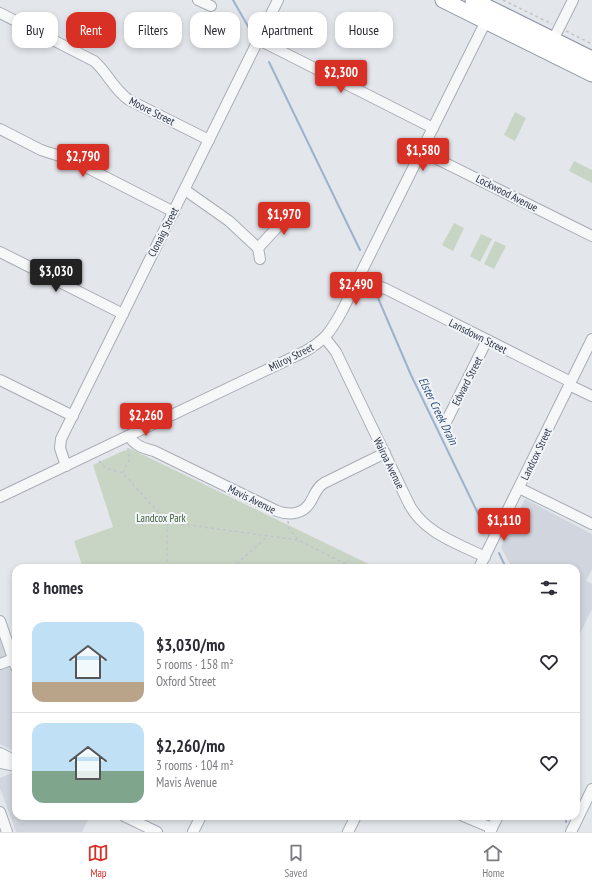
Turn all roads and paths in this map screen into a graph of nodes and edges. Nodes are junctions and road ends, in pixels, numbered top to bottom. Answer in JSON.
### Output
{"nodes":[{"id":1,"x":198,"y":0,"type":"edge"},
{"id":2,"x":278,"y":0,"type":"edge"},
{"id":3,"x":444,"y":0,"type":"edge"},
{"id":4,"x":473,"y":0,"type":"edge"},
{"id":5,"x":503,"y":0,"type":"edge"},
{"id":6,"x":573,"y":0,"type":"edge"},
{"id":7,"x":211,"y":6,"type":"dead end"},
{"id":8,"x":272,"y":12,"type":"edge"},
{"id":9,"x":0,"y":13,"type":"edge"},
{"id":10,"x":486,"y":21,"type":"junction"},
{"id":11,"x":556,"y":34,"type":"junction"},
{"id":12,"x":592,"y":44,"type":"edge"},
{"id":13,"x":255,"y":48,"type":"edge"},
{"id":14,"x":275,"y":48,"type":"edge"},
{"id":15,"x":592,"y":69,"type":"edge"},
{"id":16,"x":433,"y":128,"type":"junction"},
{"id":17,"x":0,"y":129,"type":"edge"},
{"id":18,"x":210,"y":140,"type":"junction"},
{"id":19,"x":421,"y":150,"type":"junction"},
{"id":20,"x":185,"y":190,"type":"junction"},
{"id":21,"x":295,"y":208,"type":"dead end"},
{"id":22,"x":174,"y":212,"type":"junction"},
{"id":23,"x":592,"y":236,"type":"edge"},
{"id":24,"x":258,"y":248,"type":"junction"},
{"id":25,"x":0,"y":252,"type":"edge"},
{"id":26,"x":260,"y":259,"type":"dead end"},
{"id":27,"x":359,"y":276,"type":"junction"},
{"id":28,"x":123,"y":314,"type":"junction"},
{"id":29,"x":325,"y":338,"type":"junction"},
{"id":30,"x":592,"y":339,"type":"edge"},
{"id":31,"x":487,"y":340,"type":"junction"},
{"id":32,"x":0,"y":380,"type":"edge"},
{"id":33,"x":570,"y":383,"type":"junction"},
{"id":34,"x":592,"y":396,"type":"edge"},
{"id":35,"x":73,"y":416,"type":"junction"},
{"id":36,"x":446,"y":422,"type":"dead end"},
{"id":37,"x":139,"y":431,"type":"junction"},
{"id":38,"x":129,"y":436,"type":"junction"},
{"id":39,"x":128,"y":448,"type":"dead end"},
{"id":40,"x":154,"y":451,"type":"junction"},
{"id":41,"x":385,"y":453,"type":"junction"},
{"id":42,"x":99,"y":461,"type":"dead end"},
{"id":43,"x":66,"y":466,"type":"junction"},
{"id":44,"x":123,"y":472,"type":"junction"},
{"id":45,"x":519,"y":488,"type":"junction"},
{"id":46,"x":0,"y":497,"type":"edge"},
{"id":47,"x":288,"y":521,"type":"dead end"},
{"id":48,"x":167,"y":522,"type":"junction"},
{"id":49,"x":592,"y":524,"type":"edge"},
{"id":50,"x":268,"y":536,"type":"junction"},
{"id":51,"x":298,"y":540,"type":"junction"},
{"id":52,"x":484,"y":557,"type":"junction"},
{"id":53,"x":166,"y":564,"type":"edge"},
{"id":54,"x":236,"y":564,"type":"edge"},
{"id":55,"x":346,"y":564,"type":"edge"},
{"id":56,"x":481,"y":564,"type":"edge"},
{"id":57,"x":0,"y":621,"type":"edge"},
{"id":58,"x":12,"y":655,"type":"edge"},
{"id":59,"x":12,"y":663,"type":"edge"},
{"id":60,"x":0,"y":664,"type":"edge"},
{"id":61,"x":0,"y":753,"type":"edge"},
{"id":62,"x":12,"y":759,"type":"edge"},
{"id":63,"x":0,"y":763,"type":"edge"},
{"id":64,"x":12,"y":765,"type":"edge"},
{"id":65,"x":592,"y":789,"type":"edge"},
{"id":66,"x":0,"y":814,"type":"edge"},
{"id":67,"x":580,"y":814,"type":"edge"},
{"id":68,"x":132,"y":820,"type":"edge"},
{"id":69,"x":199,"y":820,"type":"edge"},
{"id":70,"x":354,"y":820,"type":"edge"},
{"id":71,"x":471,"y":820,"type":"edge"},
{"id":72,"x":496,"y":820,"type":"edge"},
{"id":73,"x":577,"y":820,"type":"edge"},
{"id":74,"x":572,"y":830,"type":"edge"},
{"id":75,"x":490,"y":831,"type":"edge"},
{"id":76,"x":7,"y":832,"type":"edge"},
{"id":77,"x":157,"y":832,"type":"edge"},
{"id":78,"x":193,"y":832,"type":"edge"},
{"id":79,"x":348,"y":832,"type":"edge"}],
"edges":[{"from":1,"to":7,"type":"street"},
{"from":2,"to":8,"type":"street","name":"Clonaig Street"},
{"from":3,"to":10,"type":"highway"},
{"from":4,"to":11,"type":"highway"},
{"from":5,"to":11,"type":"path"},
{"from":6,"to":11,"type":"street"},
{"from":9,"to":18,"type":"street","name":"Moore Street"},
{"from":10,"to":15,"type":"highway"},
{"from":10,"to":16,"type":"street","name":"Milroy Street"},
{"from":11,"to":12,"type":"path"},
{"from":11,"to":15,"type":"highway"},
{"from":13,"to":18,"type":"street","name":"Clonaig Street"},
{"from":14,"to":16,"type":"street"},
{"from":16,"to":19,"type":"street","name":"Milroy Street"},
{"from":17,"to":22,"type":"street"},
{"from":18,"to":20,"type":"street","name":"Clonaig Street"},
{"from":19,"to":23,"type":"street","name":"Lockwood Avenue"},
{"from":19,"to":27,"type":"street","name":"Milroy Street"},
{"from":20,"to":22,"type":"street","name":"Clonaig Street"},
{"from":20,"to":24,"type":"street"},
{"from":21,"to":24,"type":"street"},
{"from":22,"to":28,"type":"street","name":"Clonaig Street"},
{"from":24,"to":26,"type":"street"},
{"from":25,"to":28,"type":"street"},
{"from":27,"to":29,"type":"street","name":"Milroy Street"},
{"from":27,"to":31,"type":"street","name":"Lansdown Street"},
{"from":28,"to":35,"type":"street","name":"Clonaig Street"},
{"from":29,"to":37,"type":"street","name":"Milroy Street"},
{"from":29,"to":41,"type":"street","name":"Wairoa Avenue"},
{"from":30,"to":33,"type":"street","name":"Landcox Street"},
{"from":31,"to":33,"type":"street","name":"Lansdown Street"},
{"from":31,"to":36,"type":"street","name":"Edward Street"},
{"from":32,"to":35,"type":"street"},
{"from":33,"to":34,"type":"street","name":"Lansdown Street"},
{"from":33,"to":45,"type":"street","name":"Landcox Street"},
{"from":35,"to":43,"type":"street","name":"Clonaig Street"},
{"from":37,"to":38,"type":"street","name":"Milroy Street"},
{"from":37,"to":40,"type":"street","name":"Mavis Avenue"},
{"from":38,"to":40,"type":"street","name":"Mavis Avenue"},
{"from":38,"to":43,"type":"street","name":"Milroy Street"},
{"from":39,"to":44,"type":"path"},
{"from":40,"to":41,"type":"street","name":"Mavis Avenue"},
{"from":41,"to":52,"type":"street","name":"Wairoa Avenue"},
{"from":42,"to":44,"type":"path"},
{"from":43,"to":46,"type":"street","name":"Milroy Street"},
{"from":44,"to":48,"type":"path"},
{"from":45,"to":49,"type":"street"},
{"from":45,"to":52,"type":"street","name":"Landcox Street"},
{"from":47,"to":51,"type":"path"},
{"from":48,"to":50,"type":"path"},
{"from":48,"to":53,"type":"path"},
{"from":50,"to":51,"type":"path"},
{"from":50,"to":54,"type":"path"},
{"from":51,"to":55,"type":"path"},
{"from":52,"to":56,"type":"street","name":"Landcox Street"},
{"from":57,"to":58,"type":"street"},
{"from":59,"to":60,"type":"street"},
{"from":61,"to":62,"type":"street"},
{"from":63,"to":64,"type":"street"},
{"from":65,"to":67,"type":"street"},
{"from":66,"to":76,"type":"street"},
{"from":68,"to":77,"type":"street"},
{"from":69,"to":78,"type":"street"},
{"from":70,"to":79,"type":"street"},
{"from":71,"to":75,"type":"street"},
{"from":72,"to":75,"type":"street"},
{"from":73,"to":74,"type":"street"}]}
